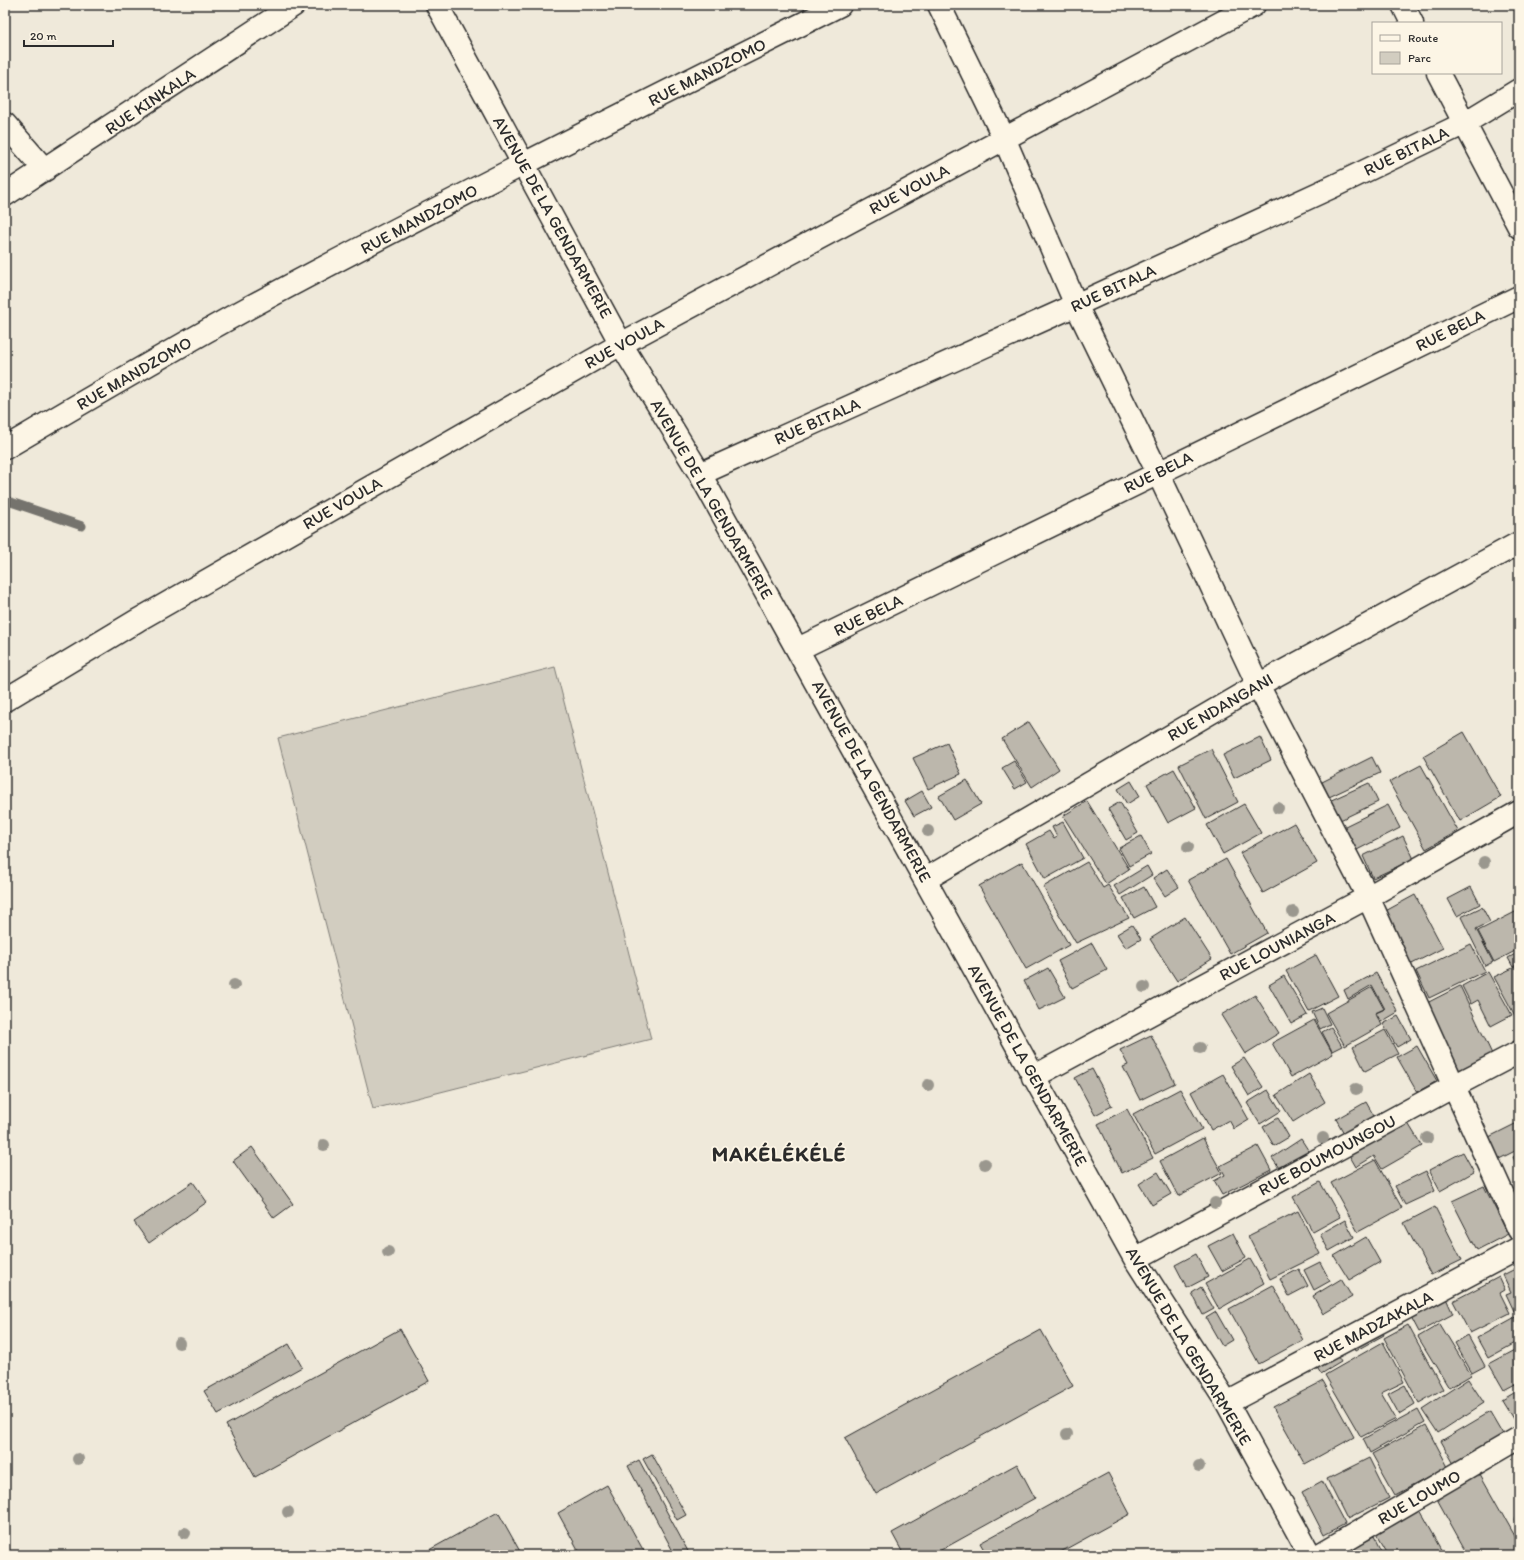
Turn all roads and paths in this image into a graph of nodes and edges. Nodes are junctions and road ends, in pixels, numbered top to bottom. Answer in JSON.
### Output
{"nodes":[{"id":1,"x":294,"y":5,"type":"edge"},
{"id":2,"x":840,"y":5,"type":"edge"},
{"id":3,"x":939,"y":5,"type":"edge"},
{"id":4,"x":1254,"y":5,"type":"edge"},
{"id":5,"x":1403,"y":5,"type":"edge"},
{"id":6,"x":443,"y":7,"type":"edge"},
{"id":7,"x":1412,"y":22,"type":"edge"},
{"id":8,"x":1438,"y":74,"type":"edge"},
{"id":9,"x":1519,"y":90,"type":"edge"},
{"id":10,"x":5,"y":124,"type":"edge"},
{"id":11,"x":1463,"y":124,"type":"junction"},
{"id":12,"x":1004,"y":138,"type":"junction"},
{"id":13,"x":524,"y":164,"type":"junction"},
{"id":14,"x":45,"y":170,"type":"junction"},
{"id":15,"x":5,"y":195,"type":"edge"},
{"id":16,"x":1519,"y":227,"type":"edge"},
{"id":17,"x":1519,"y":297,"type":"edge"},
{"id":18,"x":1076,"y":305,"type":"junction"},
{"id":19,"x":621,"y":344,"type":"junction"},
{"id":20,"x":5,"y":448,"type":"edge"},
{"id":21,"x":1158,"y":473,"type":"junction"},
{"id":22,"x":700,"y":474,"type":"junction"},
{"id":23,"x":1519,"y":543,"type":"edge"},
{"id":24,"x":798,"y":649,"type":"junction"},
{"id":25,"x":1258,"y":685,"type":"junction"},
{"id":26,"x":5,"y":700,"type":"edge"},
{"id":27,"x":1519,"y":812,"type":"edge"},
{"id":28,"x":926,"y":879,"type":"junction"},
{"id":29,"x":1368,"y":897,"type":"junction"},
{"id":30,"x":1519,"y":1052,"type":"edge"},
{"id":31,"x":1034,"y":1077,"type":"junction"},
{"id":32,"x":1454,"y":1086,"type":"junction"},
{"id":33,"x":1519,"y":1230,"type":"edge"},
{"id":34,"x":1519,"y":1248,"type":"edge"},
{"id":35,"x":1135,"y":1259,"type":"junction"},
{"id":36,"x":1227,"y":1403,"type":"junction"},
{"id":37,"x":1519,"y":1438,"type":"edge"},
{"id":38,"x":1310,"y":1555,"type":"edge"},
{"id":39,"x":1319,"y":1555,"type":"edge"}],
"edges":[{"from":1,"to":14,"type":"street","name":"RUE KINKALA"},
{"from":2,"to":13,"type":"street","name":"RUE MANDZOMO"},
{"from":3,"to":12,"type":"street"},
{"from":4,"to":12,"type":"street","name":"RUE VOULA"},
{"from":5,"to":7,"type":"street"},
{"from":6,"to":13,"type":"street","name":"AVENUE DE LA GENDARMERIE"},
{"from":8,"to":11,"type":"street"},
{"from":9,"to":11,"type":"street","name":"RUE BITALA"},
{"from":10,"to":14,"type":"street"},
{"from":11,"to":16,"type":"street"},
{"from":11,"to":18,"type":"street","name":"RUE BITALA"},
{"from":12,"to":18,"type":"street"},
{"from":12,"to":19,"type":"street","name":"RUE VOULA"},
{"from":13,"to":19,"type":"street","name":"AVENUE DE LA GENDARMERIE"},
{"from":13,"to":20,"type":"street","name":"RUE MANDZOMO"},
{"from":14,"to":15,"type":"street","name":"RUE KINKALA"},
{"from":17,"to":21,"type":"street","name":"RUE BELA"},
{"from":18,"to":21,"type":"street"},
{"from":18,"to":22,"type":"street","name":"RUE BITALA"},
{"from":19,"to":22,"type":"street","name":"AVENUE DE LA GENDARMERIE"},
{"from":19,"to":26,"type":"street","name":"RUE VOULA"},
{"from":21,"to":24,"type":"street","name":"RUE BELA"},
{"from":21,"to":25,"type":"street"},
{"from":22,"to":24,"type":"street","name":"AVENUE DE LA GENDARMERIE"},
{"from":23,"to":25,"type":"street","name":"RUE NDANGANI"},
{"from":24,"to":28,"type":"street","name":"AVENUE DE LA GENDARMERIE"},
{"from":25,"to":28,"type":"street","name":"RUE NDANGANI"},
{"from":25,"to":29,"type":"street"},
{"from":27,"to":29,"type":"street","name":"RUE LOUNIANGA"},
{"from":28,"to":31,"type":"street","name":"AVENUE DE LA GENDARMERIE"},
{"from":29,"to":31,"type":"street","name":"RUE LOUNIANGA"},
{"from":29,"to":32,"type":"street"},
{"from":30,"to":32,"type":"street","name":"RUE BOUMOUNGOU"},
{"from":31,"to":35,"type":"street","name":"AVENUE DE LA GENDARMERIE"},
{"from":32,"to":33,"type":"street"},
{"from":32,"to":35,"type":"street","name":"RUE BOUMOUNGOU"},
{"from":34,"to":36,"type":"street","name":"RUE MADZAKALA"},
{"from":35,"to":36,"type":"street","name":"AVENUE DE LA GENDARMERIE"},
{"from":36,"to":38,"type":"street","name":"AVENUE DE LA GENDARMERIE"},
{"from":37,"to":39,"type":"street","name":"RUE LOUMO"}]}
